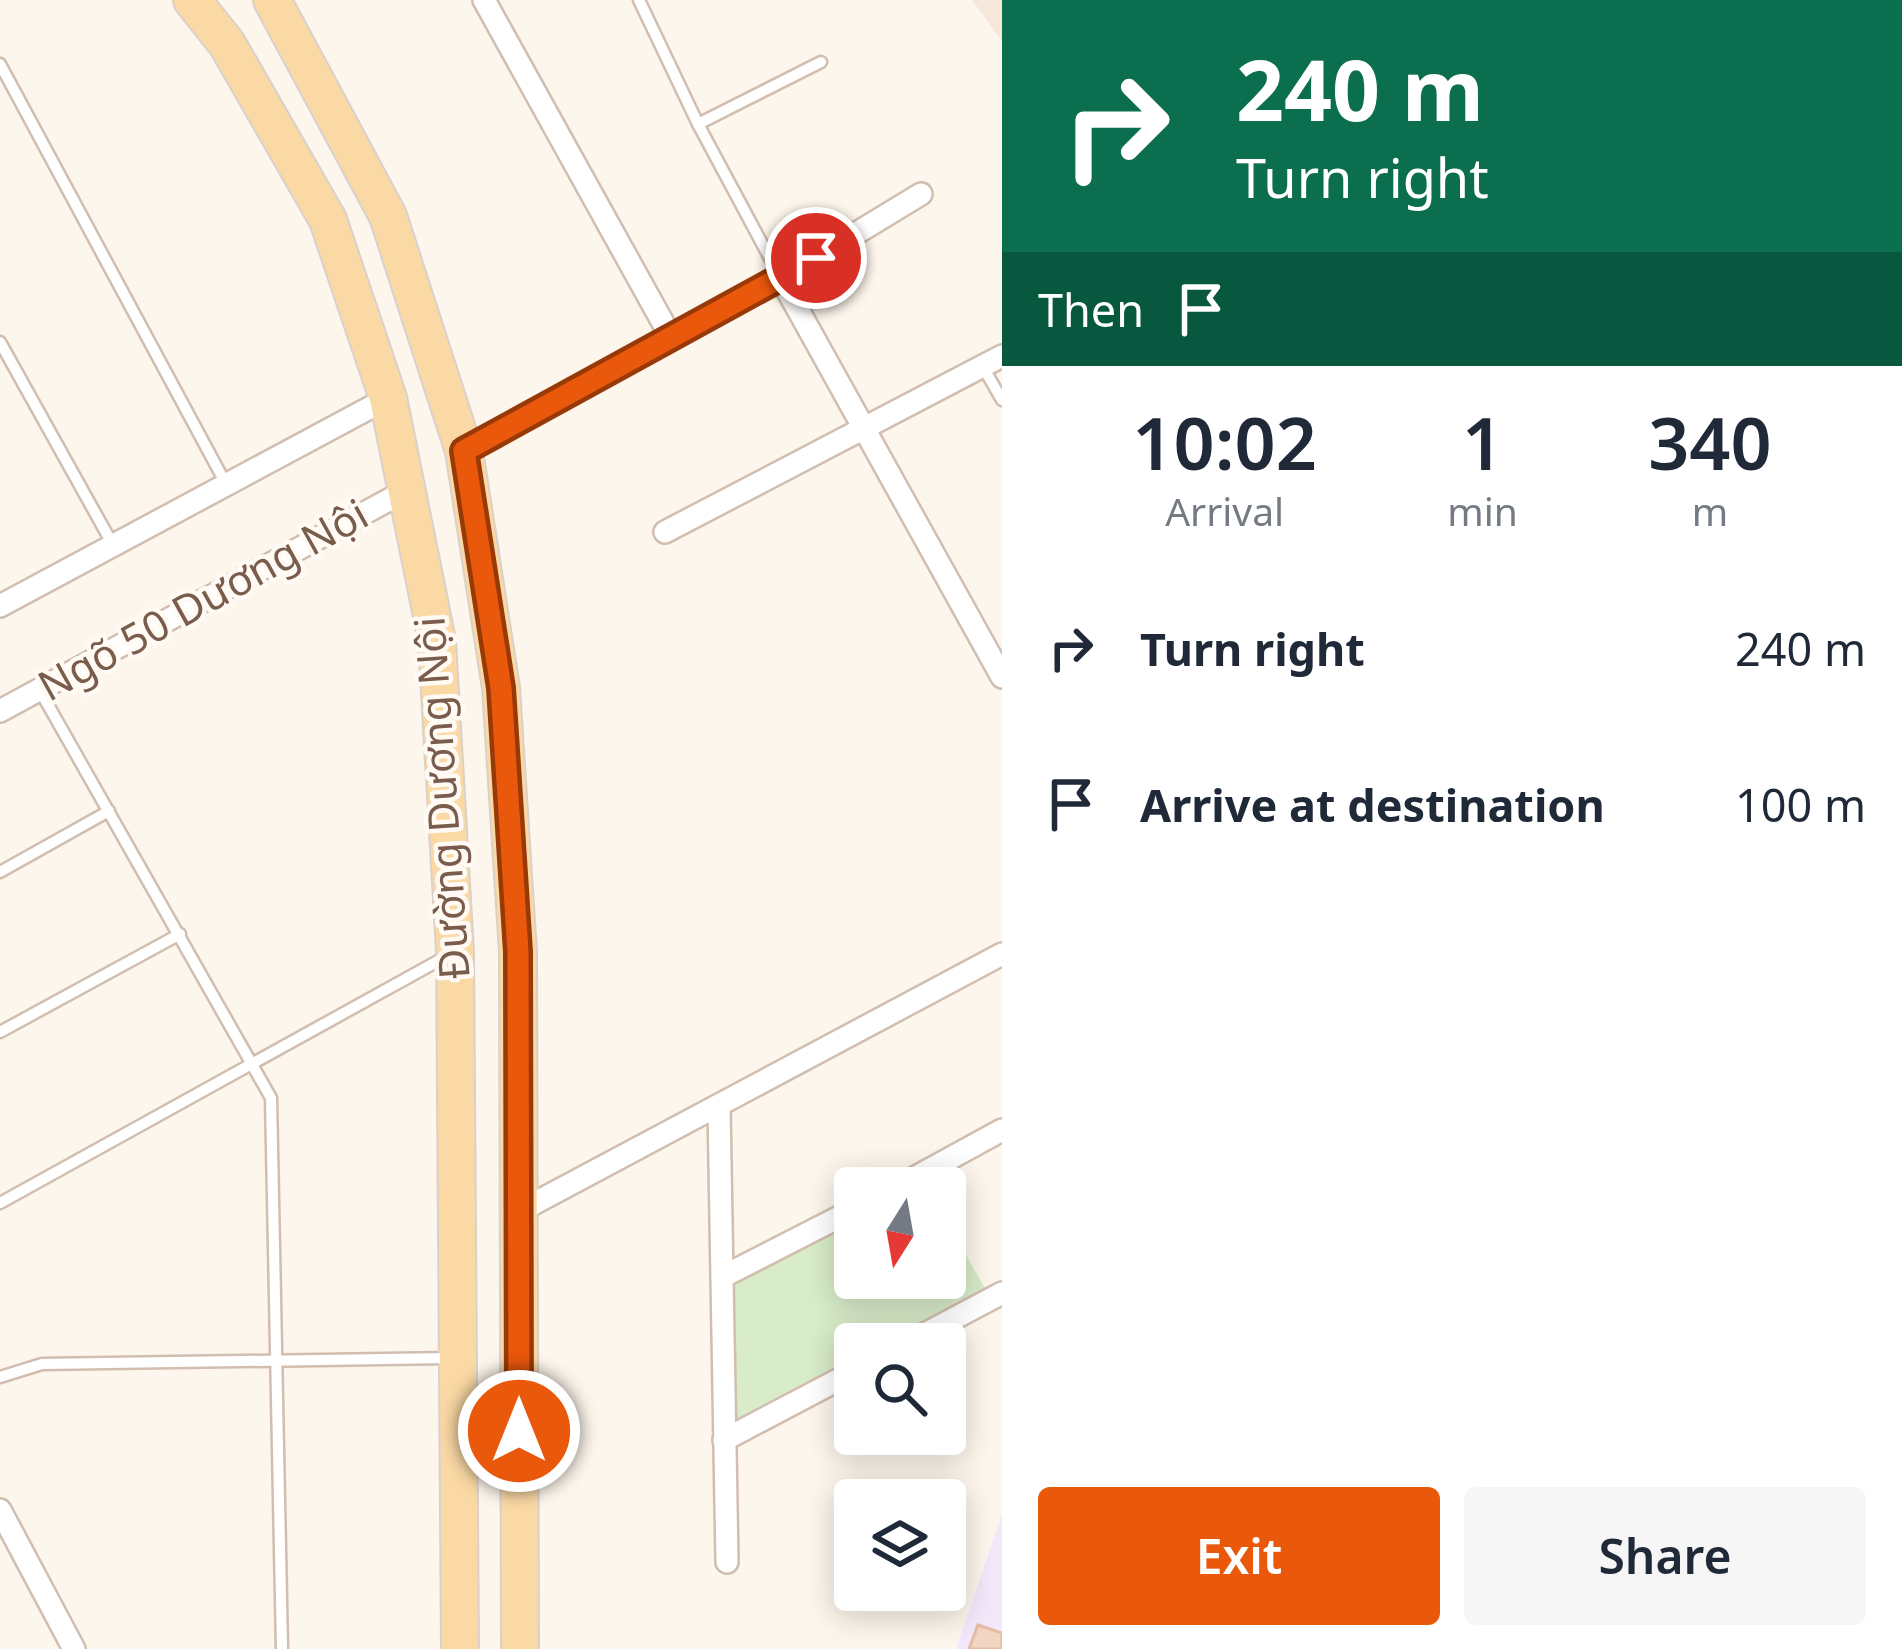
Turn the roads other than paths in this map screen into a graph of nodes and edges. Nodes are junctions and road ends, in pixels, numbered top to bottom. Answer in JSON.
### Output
{"nodes":[{"id":1,"x":192,"y":0,"type":"edge"},
{"id":2,"x":272,"y":0,"type":"edge"},
{"id":3,"x":484,"y":0,"type":"edge"},
{"id":4,"x":639,"y":0,"type":"edge"},
{"id":5,"x":821,"y":62,"type":"dead end"},
{"id":6,"x":0,"y":64,"type":"edge"},
{"id":7,"x":698,"y":124,"type":"junction"},
{"id":8,"x":921,"y":194,"type":"dead end"},
{"id":9,"x":781,"y":279,"type":"junction"},
{"id":10,"x":672,"y":339,"type":"junction"},
{"id":11,"x":0,"y":342,"type":"edge"},
{"id":12,"x":992,"y":361,"type":"edge"},
{"id":13,"x":388,"y":398,"type":"junction"},
{"id":14,"x":1002,"y":400,"type":"edge"},
{"id":15,"x":864,"y":428,"type":"junction"},
{"id":16,"x":464,"y":451,"type":"junction"},
{"id":17,"x":226,"y":484,"type":"junction"},
{"id":18,"x":407,"y":490,"type":"junction"},
{"id":19,"x":665,"y":532,"type":"dead end"},
{"id":20,"x":112,"y":545,"type":"junction"},
{"id":21,"x":0,"y":605,"type":"edge"},
{"id":22,"x":1002,"y":677,"type":"edge"},
{"id":23,"x":39,"y":689,"type":"junction"},
{"id":24,"x":0,"y":711,"type":"edge"},
{"id":25,"x":109,"y":811,"type":"junction"},
{"id":26,"x":0,"y":872,"type":"edge"},
{"id":27,"x":180,"y":934,"type":"junction"},
{"id":28,"x":455,"y":952,"type":"junction"},
{"id":29,"x":518,"y":952,"type":"junction"},
{"id":30,"x":1002,"y":954,"type":"edge"},
{"id":31,"x":0,"y":1032,"type":"edge"},
{"id":32,"x":255,"y":1065,"type":"junction"},
{"id":33,"x":719,"y":1107,"type":"junction"},
{"id":34,"x":1002,"y":1130,"type":"edge"},
{"id":35,"x":934,"y":1167,"type":"edge"},
{"id":36,"x":0,"y":1203,"type":"edge"},
{"id":37,"x":518,"y":1212,"type":"junction"},
{"id":38,"x":834,"y":1220,"type":"edge"},
{"id":39,"x":722,"y":1277,"type":"junction"},
{"id":40,"x":1002,"y":1293,"type":"edge"},
{"id":41,"x":946,"y":1323,"type":"edge"},
{"id":42,"x":459,"y":1358,"type":"junction"},
{"id":43,"x":276,"y":1360,"type":"junction"},
{"id":44,"x":0,"y":1377,"type":"edge"},
{"id":45,"x":834,"y":1382,"type":"edge"},
{"id":46,"x":724,"y":1440,"type":"junction"},
{"id":47,"x":2,"y":1518,"type":"edge"},
{"id":48,"x":727,"y":1562,"type":"dead end"},
{"id":49,"x":71,"y":1648,"type":"edge"},
{"id":50,"x":282,"y":1649,"type":"edge"},
{"id":51,"x":460,"y":1649,"type":"edge"},
{"id":52,"x":520,"y":1649,"type":"edge"}],
"edges":[{"from":1,"to":13,"type":"main road","name":"Đường Dương Nội"},
{"from":2,"to":16,"type":"main road","name":"Đường Dương Nội"},
{"from":3,"to":10,"type":"street"},
{"from":4,"to":7,"type":"lane"},
{"from":5,"to":7,"type":"lane"},
{"from":6,"to":17,"type":"lane"},
{"from":7,"to":9,"type":"lane"},
{"from":8,"to":9,"type":"street"},
{"from":9,"to":10,"type":"street"},
{"from":9,"to":15,"type":"street"},
{"from":10,"to":16,"type":"street"},
{"from":11,"to":20,"type":"lane"},
{"from":12,"to":14,"type":"lane"},
{"from":12,"to":15,"type":"street"},
{"from":13,"to":17,"type":"street"},
{"from":13,"to":18,"type":"main road","name":"Đường Dương Nội"},
{"from":15,"to":19,"type":"street"},
{"from":15,"to":22,"type":"street"},
{"from":16,"to":29,"type":"main road","name":"Đường Dương Nội"},
{"from":17,"to":20,"type":"street"},
{"from":18,"to":23,"type":"street","name":"Ngõ 50 Dương Nội"},
{"from":18,"to":28,"type":"main road","name":"Đường Dương Nội"},
{"from":20,"to":21,"type":"street"},
{"from":23,"to":24,"type":"street","name":"Ngõ 50 Dương Nội"},
{"from":23,"to":25,"type":"lane"},
{"from":25,"to":26,"type":"lane"},
{"from":25,"to":27,"type":"lane"},
{"from":27,"to":31,"type":"lane"},
{"from":27,"to":32,"type":"lane"},
{"from":28,"to":29,"type":"main road"},
{"from":28,"to":32,"type":"lane"},
{"from":28,"to":42,"type":"main road","name":"Đường Dương Nội"},
{"from":29,"to":37,"type":"main road","name":"Đường Dương Nội"},
{"from":30,"to":33,"type":"street"},
{"from":32,"to":36,"type":"lane"},
{"from":32,"to":43,"type":"lane"},
{"from":33,"to":37,"type":"street"},
{"from":33,"to":39,"type":"street"},
{"from":34,"to":35,"type":"street"},
{"from":37,"to":52,"type":"main road","name":"Đường Dương Nội"},
{"from":38,"to":39,"type":"street"},
{"from":39,"to":46,"type":"street"},
{"from":40,"to":41,"type":"street"},
{"from":42,"to":43,"type":"lane"},
{"from":42,"to":51,"type":"main road","name":"Đường Dương Nội"},
{"from":43,"to":44,"type":"lane"},
{"from":43,"to":50,"type":"lane"},
{"from":45,"to":46,"type":"street"},
{"from":46,"to":48,"type":"street"},
{"from":47,"to":49,"type":"street"}]}
